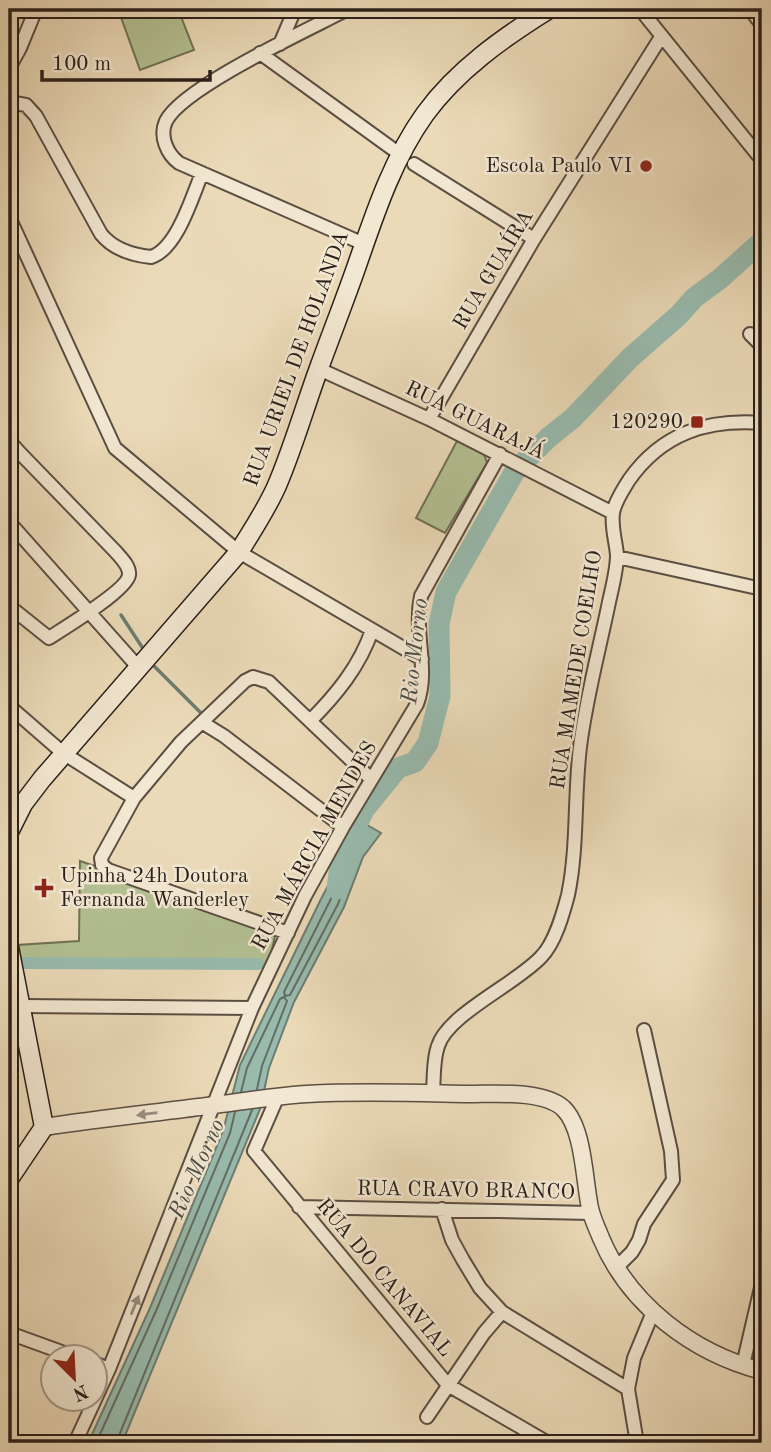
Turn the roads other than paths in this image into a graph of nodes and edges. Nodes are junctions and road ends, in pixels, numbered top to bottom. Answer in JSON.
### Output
{"nodes":[{"id":1,"x":36,"y":9,"type":"edge"},
{"id":2,"x":295,"y":9,"type":"edge"},
{"id":3,"x":348,"y":9,"type":"edge"},
{"id":4,"x":550,"y":9,"type":"edge"},
{"id":5,"x":640,"y":9,"type":"edge"},
{"id":6,"x":750,"y":9,"type":"edge"},
{"id":7,"x":762,"y":25,"type":"edge"},
{"id":8,"x":661,"y":37,"type":"junction"},
{"id":9,"x":280,"y":44,"type":"junction"},
{"id":10,"x":260,"y":53,"type":"junction"},
{"id":11,"x":9,"y":68,"type":"edge"},
{"id":12,"x":9,"y":102,"type":"edge"},
{"id":13,"x":407,"y":160,"type":"junction"},
{"id":14,"x":762,"y":160,"type":"edge"},
{"id":15,"x":201,"y":173,"type":"junction"},
{"id":16,"x":9,"y":217,"type":"edge"},
{"id":17,"x":534,"y":239,"type":"junction"},
{"id":18,"x":364,"y":244,"type":"junction"},
{"id":19,"x":750,"y":334,"type":"dead end"},
{"id":20,"x":762,"y":346,"type":"edge"},
{"id":21,"x":319,"y":369,"type":"junction"},
{"id":22,"x":429,"y":419,"type":"junction"},
{"id":23,"x":762,"y":422,"type":"edge"},
{"id":24,"x":9,"y":431,"type":"edge"},
{"id":25,"x":500,"y":454,"type":"junction"},
{"id":26,"x":613,"y":513,"type":"junction"},
{"id":27,"x":9,"y":522,"type":"edge"},
{"id":28,"x":239,"y":552,"type":"junction"},
{"id":29,"x":617,"y":557,"type":"junction"},
{"id":30,"x":762,"y":589,"type":"edge"},
{"id":31,"x":9,"y":606,"type":"edge"},
{"id":32,"x":89,"y":612,"type":"junction"},
{"id":33,"x":372,"y":630,"type":"junction"},
{"id":34,"x":422,"y":659,"type":"junction"},
{"id":35,"x":138,"y":667,"type":"junction"},
{"id":36,"x":9,"y":706,"type":"edge"},
{"id":37,"x":310,"y":721,"type":"junction"},
{"id":38,"x":203,"y":723,"type":"junction"},
{"id":39,"x":63,"y":753,"type":"junction"},
{"id":40,"x":371,"y":779,"type":"junction"},
{"id":41,"x":134,"y":798,"type":"junction"},
{"id":42,"x":343,"y":827,"type":"junction"},
{"id":43,"x":9,"y":832,"type":"edge"},
{"id":44,"x":288,"y":933,"type":"junction"},
{"id":45,"x":10,"y":958,"type":"edge"},
{"id":46,"x":21,"y":1006,"type":"junction"},
{"id":47,"x":252,"y":1008,"type":"junction"},
{"id":48,"x":644,"y":1030,"type":"dead end"},
{"id":49,"x":433,"y":1093,"type":"junction"},
{"id":50,"x":271,"y":1098,"type":"junction"},
{"id":51,"x":220,"y":1105,"type":"junction"},
{"id":52,"x":44,"y":1127,"type":"junction"},
{"id":53,"x":9,"y":1179,"type":"edge"},
{"id":54,"x":299,"y":1207,"type":"junction"},
{"id":55,"x":442,"y":1209,"type":"junction"},
{"id":56,"x":590,"y":1213,"type":"junction"},
{"id":57,"x":616,"y":1268,"type":"junction"},
{"id":58,"x":762,"y":1283,"type":"edge"},
{"id":59,"x":502,"y":1312,"type":"junction"},
{"id":60,"x":653,"y":1312,"type":"junction"},
{"id":61,"x":9,"y":1333,"type":"edge"},
{"id":62,"x":41,"y":1344,"type":"edge"},
{"id":63,"x":743,"y":1365,"type":"junction"},
{"id":64,"x":109,"y":1369,"type":"joint"},
{"id":65,"x":762,"y":1371,"type":"edge"},
{"id":66,"x":448,"y":1385,"type":"junction"},
{"id":67,"x":628,"y":1389,"type":"junction"},
{"id":68,"x":427,"y":1417,"type":"dead end"},
{"id":69,"x":75,"y":1443,"type":"edge"},
{"id":70,"x":548,"y":1443,"type":"edge"},
{"id":71,"x":637,"y":1443,"type":"edge"}],
"edges":[{"from":1,"to":11,"type":"street"},
{"from":2,"to":9,"type":"street"},
{"from":3,"to":9,"type":"street"},
{"from":4,"to":13,"type":"main road","name":"RUA URIEL DE HOLANDA"},
{"from":5,"to":8,"type":"street"},
{"from":6,"to":7,"type":"street"},
{"from":8,"to":14,"type":"street"},
{"from":8,"to":17,"type":"street","name":"RUA GUAÍRA"},
{"from":9,"to":10,"type":"street"},
{"from":10,"to":13,"type":"street"},
{"from":10,"to":15,"type":"street"},
{"from":12,"to":15,"type":"street"},
{"from":13,"to":17,"type":"street"},
{"from":13,"to":18,"type":"main road","name":"RUA URIEL DE HOLANDA"},
{"from":15,"to":18,"type":"street"},
{"from":16,"to":28,"type":"street"},
{"from":17,"to":22,"type":"street","name":"RUA GUAÍRA"},
{"from":18,"to":21,"type":"main road","name":"RUA URIEL DE HOLANDA"},
{"from":19,"to":20,"type":"street"},
{"from":21,"to":22,"type":"street","name":"RUA GUARAJÁ"},
{"from":21,"to":28,"type":"main road","name":"RUA URIEL DE HOLANDA"},
{"from":22,"to":25,"type":"street","name":"RUA GUARAJÁ"},
{"from":23,"to":26,"type":"street"},
{"from":24,"to":32,"type":"street"},
{"from":25,"to":26,"type":"street","name":"RUA GUARAJÁ"},
{"from":25,"to":34,"type":"street","name":"RUA MÁRCIA MENDES"},
{"from":26,"to":29,"type":"street","name":"RUA MAMEDE COELHO"},
{"from":27,"to":32,"type":"street"},
{"from":28,"to":33,"type":"street"},
{"from":28,"to":35,"type":"main road","name":"RUA URIEL DE HOLANDA"},
{"from":29,"to":30,"type":"street"},
{"from":29,"to":49,"type":"street","name":"RUA MAMEDE COELHO"},
{"from":31,"to":32,"type":"street"},
{"from":32,"to":35,"type":"street"},
{"from":33,"to":34,"type":"street"},
{"from":33,"to":37,"type":"street"},
{"from":34,"to":40,"type":"street","name":"RUA MÁRCIA MENDES"},
{"from":35,"to":39,"type":"main road","name":"RUA URIEL DE HOLANDA"},
{"from":36,"to":39,"type":"street"},
{"from":37,"to":38,"type":"street"},
{"from":37,"to":40,"type":"street"},
{"from":38,"to":41,"type":"street"},
{"from":38,"to":42,"type":"street"},
{"from":39,"to":41,"type":"street"},
{"from":39,"to":43,"type":"main road","name":"RUA URIEL DE HOLANDA"},
{"from":40,"to":42,"type":"street","name":"RUA MÁRCIA MENDES"},
{"from":41,"to":44,"type":"street"},
{"from":42,"to":44,"type":"street","name":"RUA MÁRCIA MENDES"},
{"from":44,"to":47,"type":"street","name":"RUA MÁRCIA MENDES"},
{"from":45,"to":46,"type":"main road"},
{"from":46,"to":47,"type":"street"},
{"from":46,"to":52,"type":"main road"},
{"from":47,"to":51,"type":"street","name":"RUA MÁRCIA MENDES"},
{"from":48,"to":57,"type":"street"},
{"from":49,"to":50,"type":"street"},
{"from":49,"to":56,"type":"street"},
{"from":50,"to":51,"type":"street"},
{"from":50,"to":54,"type":"street","name":"RUA DO CANAVIAL"},
{"from":51,"to":52,"type":"street","one_way":true},
{"from":64,"to":51,"type":"street","name":"RUA MÁRCIA MENDES","one_way":true},
{"from":52,"to":53,"type":"main road"},
{"from":54,"to":55,"type":"street","name":"RUA CRAVO BRANCO"},
{"from":54,"to":66,"type":"street","name":"RUA DO CANAVIAL"},
{"from":55,"to":56,"type":"street","name":"RUA CRAVO BRANCO"},
{"from":55,"to":59,"type":"street"},
{"from":56,"to":57,"type":"street"},
{"from":57,"to":60,"type":"street"},
{"from":58,"to":63,"type":"street"},
{"from":59,"to":66,"type":"street"},
{"from":59,"to":67,"type":"street"},
{"from":60,"to":63,"type":"street"},
{"from":60,"to":67,"type":"street"},
{"from":61,"to":62,"type":"street"},
{"from":63,"to":65,"type":"street"},
{"from":64,"to":69,"type":"street","name":"RUA MÁRCIA MENDES"},
{"from":66,"to":68,"type":"street"},
{"from":66,"to":70,"type":"street","name":"RUA DO CANAVIAL"},
{"from":67,"to":71,"type":"street"}]}
